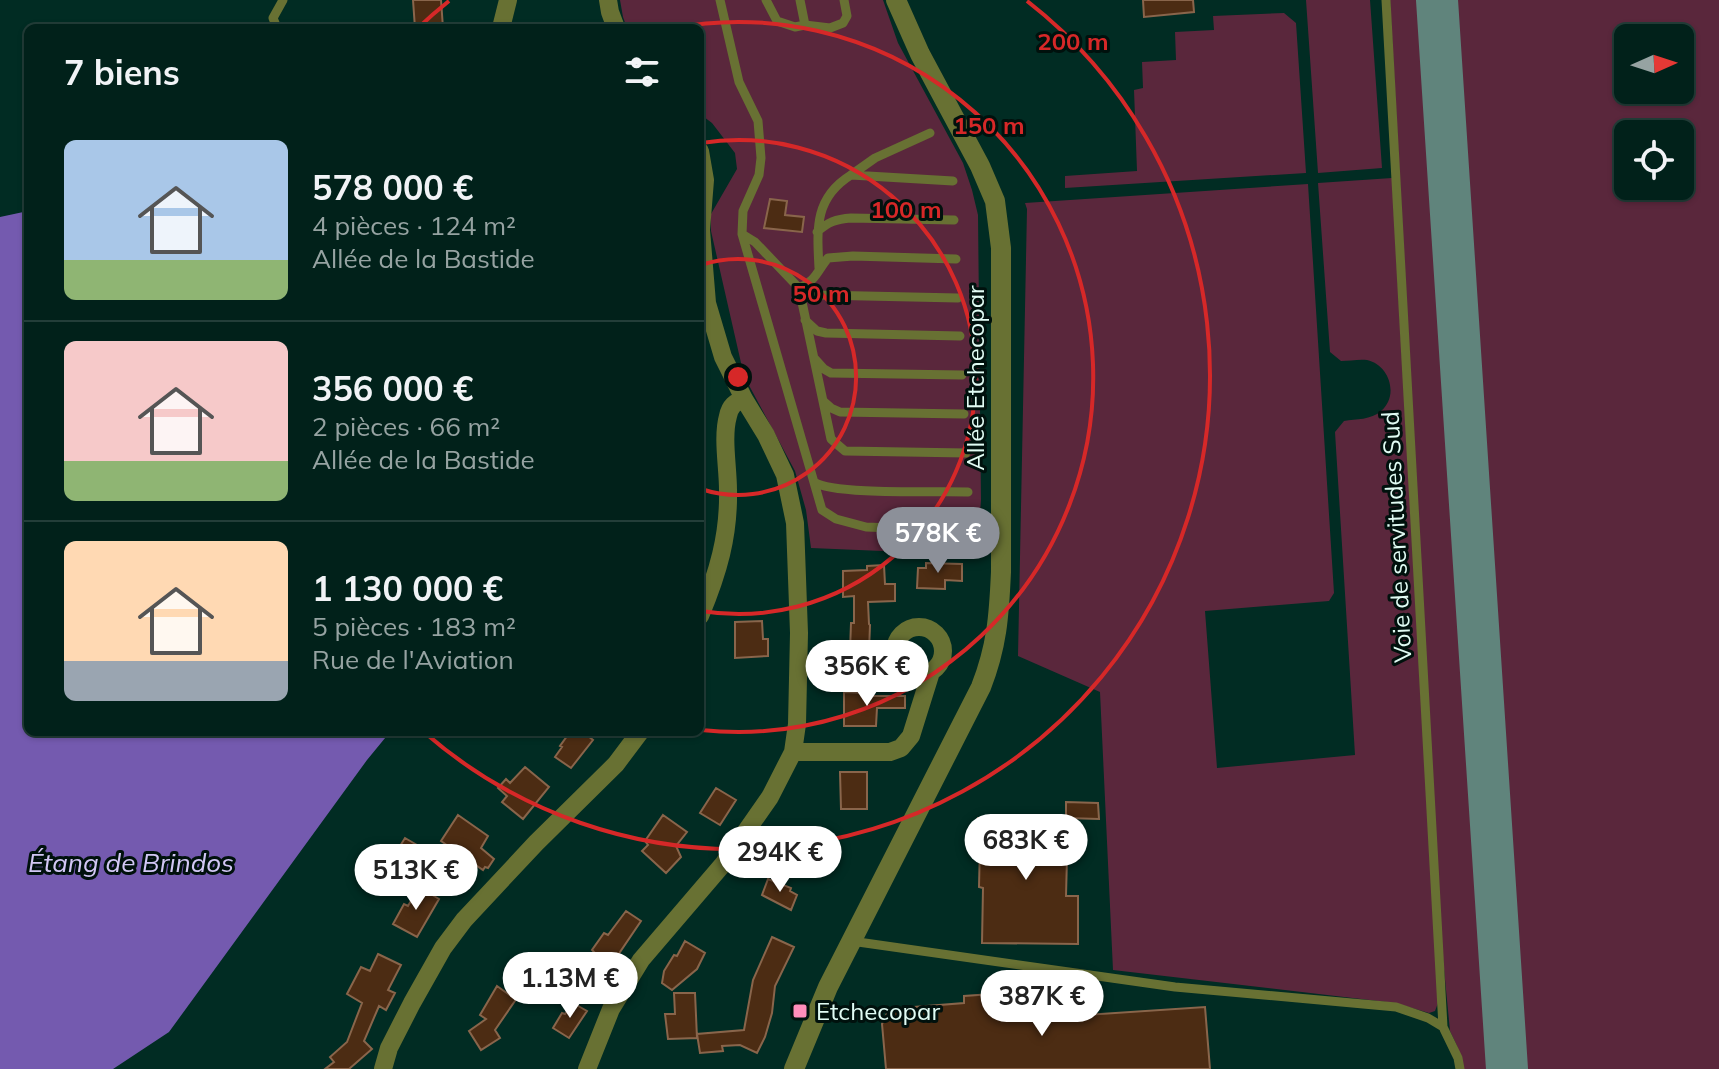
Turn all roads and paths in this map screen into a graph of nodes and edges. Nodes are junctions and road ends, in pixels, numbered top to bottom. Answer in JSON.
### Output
{"nodes":[{"id":1,"x":283,"y":0,"type":"edge"},
{"id":2,"x":508,"y":0,"type":"edge"},
{"id":3,"x":608,"y":0,"type":"edge"},
{"id":4,"x":720,"y":0,"type":"edge"},
{"id":5,"x":766,"y":0,"type":"edge"},
{"id":6,"x":800,"y":0,"type":"edge"},
{"id":7,"x":844,"y":0,"type":"edge"},
{"id":8,"x":896,"y":0,"type":"edge"},
{"id":9,"x":1386,"y":0,"type":"edge"},
{"id":10,"x":275,"y":24,"type":"edge"},
{"id":11,"x":502,"y":24,"type":"edge"},
{"id":12,"x":614,"y":24,"type":"edge"},
{"id":13,"x":805,"y":25,"type":"junction"},
{"id":14,"x":930,"y":133,"type":"dead end"},
{"id":15,"x":851,"y":175,"type":"junction"},
{"id":16,"x":953,"y":181,"type":"dead end"},
{"id":17,"x":954,"y":220,"type":"dead end"},
{"id":18,"x":817,"y":232,"type":"junction"},
{"id":19,"x":742,"y":234,"type":"junction"},
{"id":20,"x":956,"y":259,"type":"dead end"},
{"id":21,"x":704,"y":266,"type":"edge"},
{"id":22,"x":819,"y":268,"type":"junction"},
{"id":23,"x":799,"y":288,"type":"junction"},
{"id":24,"x":958,"y":298,"type":"dead end"},
{"id":25,"x":805,"y":320,"type":"junction"},
{"id":26,"x":960,"y":336,"type":"dead end"},
{"id":27,"x":813,"y":356,"type":"junction"},
{"id":28,"x":962,"y":375,"type":"dead end"},
{"id":29,"x":744,"y":399,"type":"junction"},
{"id":30,"x":822,"y":400,"type":"junction"},
{"id":31,"x":964,"y":414,"type":"dead end"},
{"id":32,"x":966,"y":453,"type":"dead end"},
{"id":33,"x":814,"y":482,"type":"junction"},
{"id":34,"x":968,"y":492,"type":"dead end"},
{"id":35,"x":970,"y":531,"type":"dead end"},
{"id":36,"x":704,"y":606,"type":"edge"},
{"id":37,"x":931,"y":672,"type":"dead end"},
{"id":38,"x":637,"y":736,"type":"edge"},
{"id":39,"x":793,"y":752,"type":"junction"},
{"id":40,"x":851,"y":941,"type":"junction"},
{"id":41,"x":1443,"y":1027,"type":"junction"},
{"id":42,"x":383,"y":1069,"type":"edge"},
{"id":43,"x":587,"y":1069,"type":"edge"},
{"id":44,"x":794,"y":1069,"type":"edge"},
{"id":45,"x":1460,"y":1069,"type":"edge"}],
"edges":[{"from":1,"to":10,"type":"lane"},
{"from":2,"to":11,"type":"street"},
{"from":3,"to":12,"type":"street"},
{"from":4,"to":19,"type":"lane"},
{"from":5,"to":13,"type":"lane"},
{"from":6,"to":13,"type":"lane"},
{"from":7,"to":13,"type":"lane"},
{"from":8,"to":40,"type":"street","name":"Allée Etchecopar"},
{"from":9,"to":41,"type":"lane","name":"Voie de servitudes Sud"},
{"from":14,"to":15,"type":"lane"},
{"from":15,"to":16,"type":"lane"},
{"from":15,"to":18,"type":"lane"},
{"from":17,"to":18,"type":"lane"},
{"from":18,"to":22,"type":"lane"},
{"from":19,"to":23,"type":"lane"},
{"from":19,"to":33,"type":"lane"},
{"from":20,"to":22,"type":"lane"},
{"from":21,"to":29,"type":"street"},
{"from":22,"to":23,"type":"lane"},
{"from":23,"to":24,"type":"lane"},
{"from":23,"to":25,"type":"lane"},
{"from":25,"to":26,"type":"lane"},
{"from":25,"to":27,"type":"lane"},
{"from":27,"to":28,"type":"lane"},
{"from":27,"to":30,"type":"lane"},
{"from":29,"to":36,"type":"street"},
{"from":29,"to":39,"type":"street"},
{"from":30,"to":31,"type":"lane"},
{"from":30,"to":32,"type":"lane"},
{"from":33,"to":34,"type":"lane"},
{"from":33,"to":35,"type":"lane"},
{"from":37,"to":39,"type":"street"},
{"from":38,"to":42,"type":"street"},
{"from":39,"to":43,"type":"street"},
{"from":40,"to":41,"type":"lane"},
{"from":40,"to":44,"type":"street","name":"Allée Etchecopar"},
{"from":41,"to":45,"type":"lane","name":"Voie de servitudes Sud"}]}
